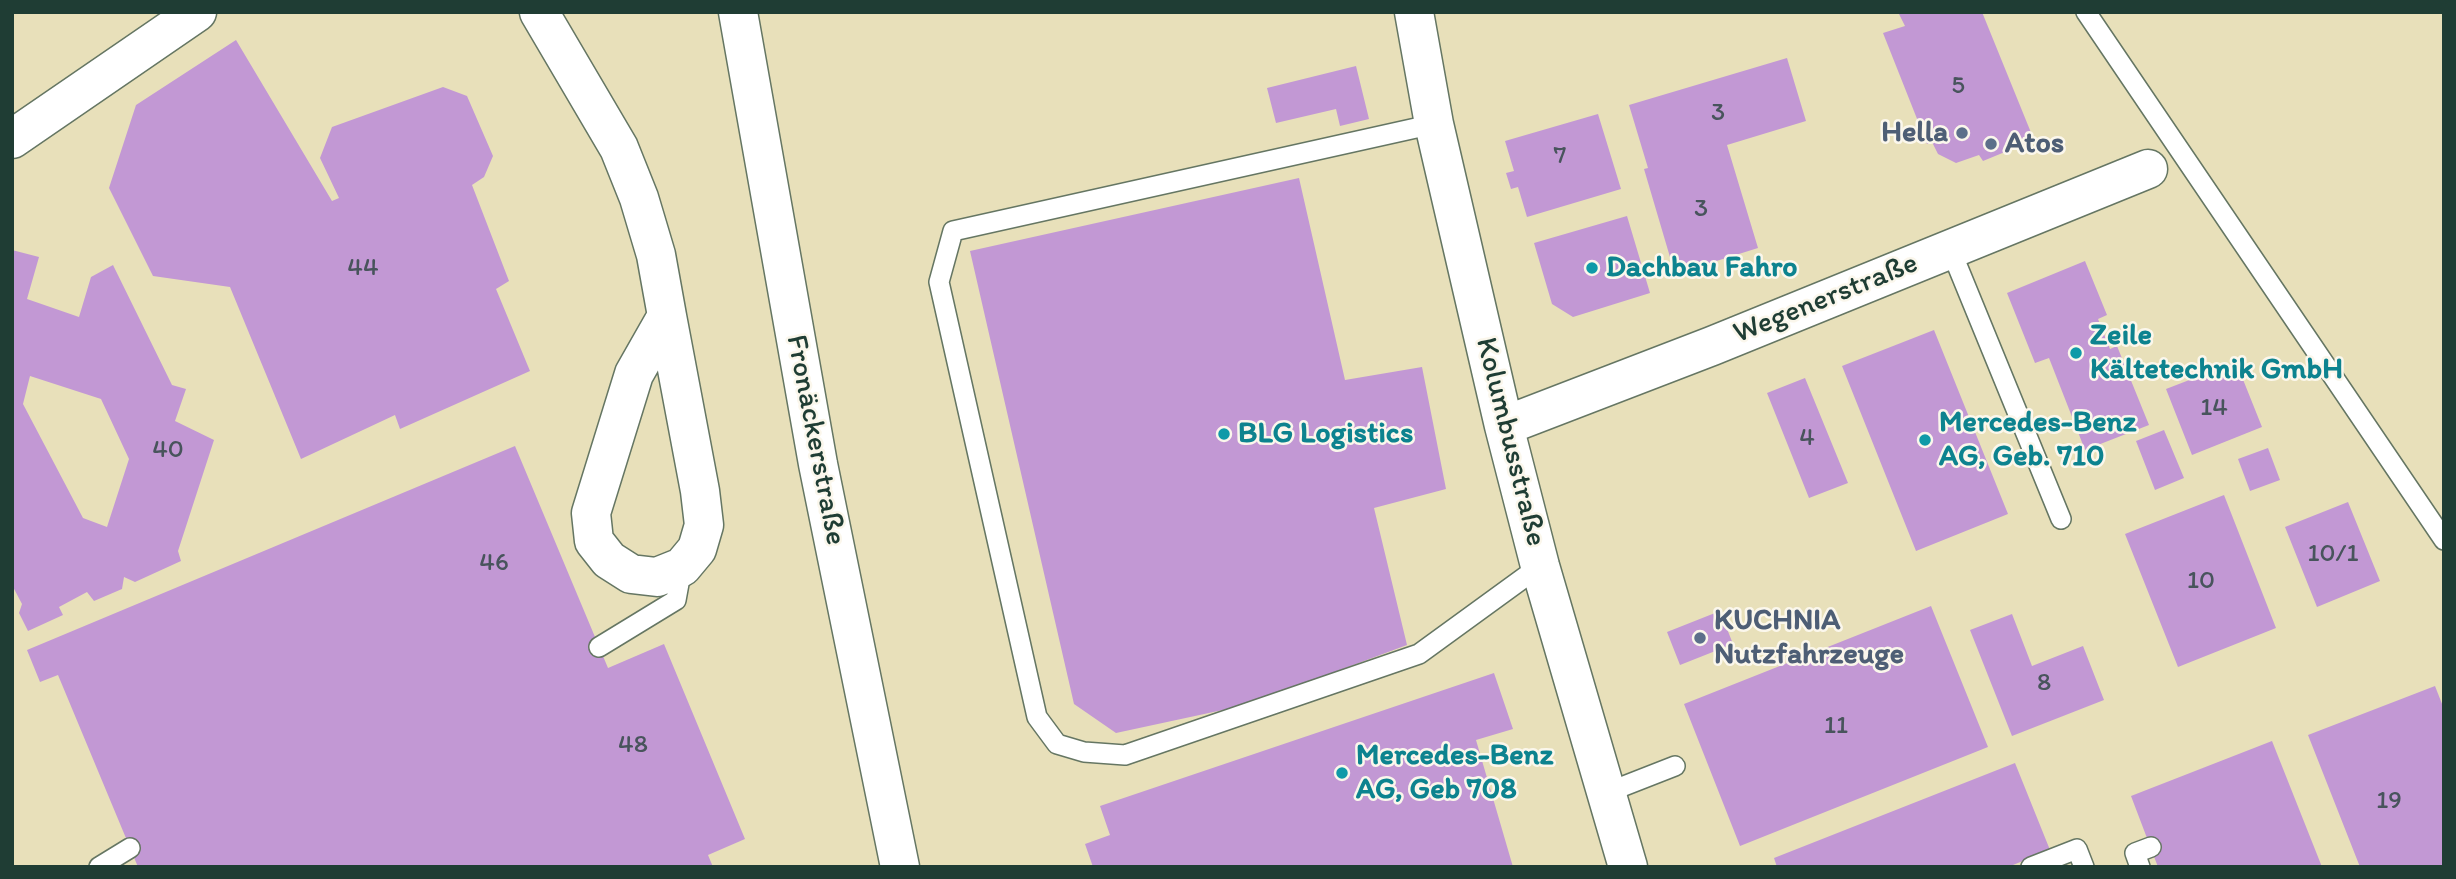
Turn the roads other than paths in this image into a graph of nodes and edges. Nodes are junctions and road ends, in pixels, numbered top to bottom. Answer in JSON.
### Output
{"nodes":[{"id":1,"x":197,"y":12,"type":"edge"},
{"id":2,"x":539,"y":12,"type":"edge"},
{"id":3,"x":738,"y":12,"type":"edge"},
{"id":4,"x":1414,"y":12,"type":"edge"},
{"id":5,"x":2085,"y":12,"type":"edge"},
{"id":6,"x":1434,"y":124,"type":"junction"},
{"id":7,"x":12,"y":139,"type":"edge"},
{"id":8,"x":2148,"y":169,"type":"dead end"},
{"id":9,"x":1950,"y":248,"type":"junction"},
{"id":10,"x":667,"y":316,"type":"junction"},
{"id":11,"x":1504,"y":425,"type":"junction"},
{"id":12,"x":2061,"y":519,"type":"dead end"},
{"id":13,"x":2444,"y":540,"type":"edge"},
{"id":14,"x":1540,"y":566,"type":"junction"},
{"id":15,"x":682,"y":567,"type":"junction"},
{"id":16,"x":599,"y":647,"type":"dead end"},
{"id":17,"x":1675,"y":766,"type":"dead end"},
{"id":18,"x":1606,"y":793,"type":"junction"},
{"id":19,"x":2151,"y":847,"type":"dead end"},
{"id":20,"x":130,"y":848,"type":"dead end"},
{"id":21,"x":99,"y":867,"type":"edge"},
{"id":22,"x":900,"y":867,"type":"edge"},
{"id":23,"x":1629,"y":867,"type":"edge"},
{"id":24,"x":2031,"y":867,"type":"edge"},
{"id":25,"x":2084,"y":867,"type":"edge"},
{"id":26,"x":2140,"y":867,"type":"edge"}],
"edges":[{"from":1,"to":7,"type":"street"},
{"from":2,"to":10,"type":"street"},
{"from":3,"to":22,"type":"street","name":"Fronäckerstraße"},
{"from":4,"to":6,"type":"street","name":"Kolumbusstraße"},
{"from":5,"to":13,"type":"lane"},
{"from":6,"to":11,"type":"street","name":"Kolumbusstraße"},
{"from":6,"to":14,"type":"lane"},
{"from":8,"to":9,"type":"street","name":"Wegenerstraße"},
{"from":9,"to":11,"type":"street","name":"Wegenerstraße"},
{"from":9,"to":12,"type":"lane"},
{"from":10,"to":15,"type":"street"},
{"from":10,"to":15,"type":"street"},
{"from":11,"to":14,"type":"street","name":"Kolumbusstraße"},
{"from":14,"to":18,"type":"street","name":"Kolumbusstraße"},
{"from":15,"to":16,"type":"lane"},
{"from":17,"to":18,"type":"lane"},
{"from":18,"to":23,"type":"street","name":"Kolumbusstraße"},
{"from":19,"to":26,"type":"lane"},
{"from":20,"to":21,"type":"lane"},
{"from":24,"to":25,"type":"lane"}]}
